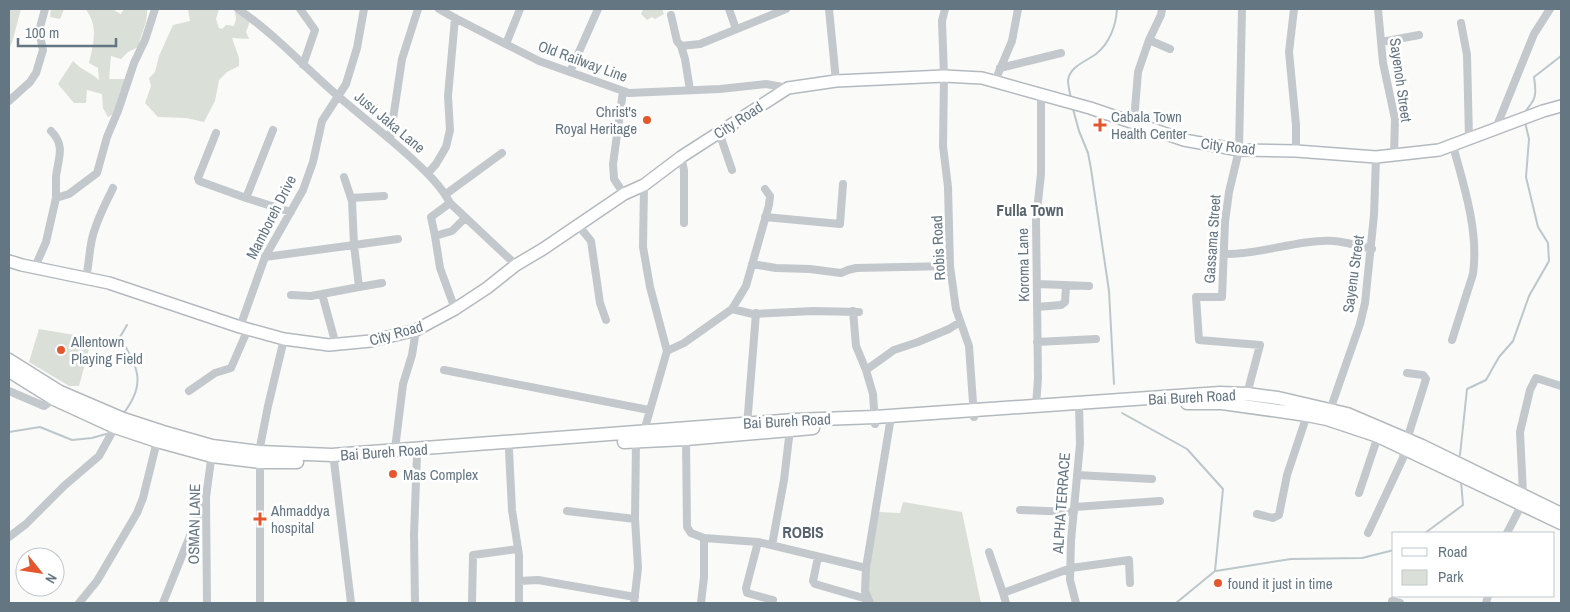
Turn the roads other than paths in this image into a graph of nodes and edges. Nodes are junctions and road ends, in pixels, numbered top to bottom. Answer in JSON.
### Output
{"nodes":[{"id":1,"x":45,"y":9,"type":"edge"},
{"id":2,"x":155,"y":9,"type":"edge"},
{"id":3,"x":238,"y":9,"type":"edge"},
{"id":4,"x":300,"y":9,"type":"edge"},
{"id":5,"x":364,"y":9,"type":"edge"},
{"id":6,"x":418,"y":9,"type":"edge"},
{"id":7,"x":439,"y":9,"type":"edge"},
{"id":8,"x":520,"y":9,"type":"edge"},
{"id":9,"x":598,"y":9,"type":"edge"},
{"id":10,"x":729,"y":9,"type":"edge"},
{"id":11,"x":782,"y":9,"type":"edge"},
{"id":12,"x":829,"y":9,"type":"edge"},
{"id":13,"x":945,"y":9,"type":"edge"},
{"id":14,"x":1018,"y":9,"type":"edge"},
{"id":15,"x":1162,"y":9,"type":"edge"},
{"id":16,"x":1242,"y":9,"type":"edge"},
{"id":17,"x":1294,"y":9,"type":"edge"},
{"id":18,"x":1378,"y":9,"type":"edge"},
{"id":19,"x":1550,"y":9,"type":"edge"},
{"id":20,"x":671,"y":15,"type":"dead end"},
{"id":21,"x":455,"y":18,"type":"junction"},
{"id":22,"x":1461,"y":23,"type":"dead end"},
{"id":23,"x":736,"y":29,"type":"junction"},
{"id":24,"x":1419,"y":35,"type":"dead end"},
{"id":25,"x":1149,"y":40,"type":"junction"},
{"id":26,"x":1381,"y":42,"type":"junction"},
{"id":27,"x":506,"y":44,"type":"junction"},
{"id":28,"x":681,"y":46,"type":"junction"},
{"id":29,"x":1170,"y":49,"type":"dead end"},
{"id":30,"x":1062,"y":53,"type":"dead end"},
{"id":31,"x":303,"y":65,"type":"junction"},
{"id":32,"x":1000,"y":68,"type":"junction"},
{"id":33,"x":570,"y":72,"type":"junction"},
{"id":34,"x":944,"y":76,"type":"junction"},
{"id":35,"x":836,"y":81,"type":"junction"},
{"id":36,"x":995,"y":81,"type":"junction"},
{"id":37,"x":788,"y":88,"type":"junction"},
{"id":38,"x":623,"y":90,"type":"junction"},
{"id":39,"x":690,"y":90,"type":"junction"},
{"id":40,"x":1041,"y":94,"type":"junction"},
{"id":41,"x":338,"y":96,"type":"junction"},
{"id":42,"x":9,"y":100,"type":"edge"},
{"id":43,"x":1561,"y":106,"type":"edge"},
{"id":44,"x":1134,"y":121,"type":"junction"},
{"id":45,"x":1496,"y":128,"type":"junction"},
{"id":46,"x":273,"y":130,"type":"dead end"},
{"id":47,"x":51,"y":131,"type":"dead end"},
{"id":48,"x":719,"y":132,"type":"junction"},
{"id":49,"x":216,"y":133,"type":"dead end"},
{"id":50,"x":390,"y":139,"type":"junction"},
{"id":51,"x":1469,"y":139,"type":"junction"},
{"id":52,"x":1453,"y":146,"type":"junction"},
{"id":53,"x":1239,"y":150,"type":"junction"},
{"id":54,"x":1296,"y":151,"type":"junction"},
{"id":55,"x":502,"y":153,"type":"dead end"},
{"id":56,"x":1394,"y":154,"type":"junction"},
{"id":57,"x":681,"y":157,"type":"junction"},
{"id":58,"x":1376,"y":157,"type":"junction"},
{"id":59,"x":732,"y":170,"type":"dead end"},
{"id":60,"x":428,"y":173,"type":"junction"},
{"id":61,"x":344,"y":177,"type":"dead end"},
{"id":62,"x":843,"y":184,"type":"dead end"},
{"id":63,"x":644,"y":185,"type":"junction"},
{"id":64,"x":113,"y":188,"type":"dead end"},
{"id":65,"x":765,"y":189,"type":"dead end"},
{"id":66,"x":623,"y":192,"type":"junction"},
{"id":67,"x":446,"y":194,"type":"junction"},
{"id":68,"x":384,"y":196,"type":"dead end"},
{"id":69,"x":612,"y":197,"type":"dead end"},
{"id":70,"x":56,"y":198,"type":"junction"},
{"id":71,"x":246,"y":198,"type":"junction"},
{"id":72,"x":351,"y":198,"type":"junction"},
{"id":73,"x":450,"y":203,"type":"junction"},
{"id":74,"x":291,"y":212,"type":"junction"},
{"id":75,"x":765,"y":217,"type":"junction"},
{"id":76,"x":465,"y":218,"type":"junction"},
{"id":77,"x":684,"y":223,"type":"dead end"},
{"id":78,"x":578,"y":225,"type":"junction"},
{"id":79,"x":435,"y":236,"type":"junction"},
{"id":80,"x":398,"y":240,"type":"dead end"},
{"id":81,"x":354,"y":245,"type":"junction"},
{"id":82,"x":1372,"y":249,"type":"junction"},
{"id":83,"x":1224,"y":254,"type":"junction"},
{"id":84,"x":265,"y":257,"type":"junction"},
{"id":85,"x":9,"y":261,"type":"edge"},
{"id":86,"x":752,"y":264,"type":"junction"},
{"id":87,"x":516,"y":265,"type":"junction"},
{"id":88,"x":950,"y":266,"type":"junction"},
{"id":89,"x":35,"y":268,"type":"junction"},
{"id":90,"x":86,"y":278,"type":"junction"},
{"id":91,"x":382,"y":282,"type":"dead end"},
{"id":92,"x":1038,"y":284,"type":"junction"},
{"id":93,"x":1066,"y":286,"type":"junction"},
{"id":94,"x":1089,"y":286,"type":"dead end"},
{"id":95,"x":359,"y":287,"type":"junction"},
{"id":96,"x":322,"y":294,"type":"junction"},
{"id":97,"x":291,"y":295,"type":"dead end"},
{"id":98,"x":1037,"y":307,"type":"junction"},
{"id":99,"x":732,"y":309,"type":"junction"},
{"id":100,"x":455,"y":310,"type":"junction"},
{"id":101,"x":756,"y":314,"type":"junction"},
{"id":102,"x":606,"y":320,"type":"dead end"},
{"id":103,"x":960,"y":322,"type":"junction"},
{"id":104,"x":244,"y":328,"type":"junction"},
{"id":105,"x":416,"y":330,"type":"junction"},
{"id":106,"x":284,"y":339,"type":"junction"},
{"id":107,"x":1096,"y":339,"type":"dead end"},
{"id":108,"x":1452,"y":340,"type":"dead end"},
{"id":109,"x":1037,"y":342,"type":"junction"},
{"id":110,"x":336,"y":345,"type":"junction"},
{"id":111,"x":667,"y":351,"type":"junction"},
{"id":112,"x":9,"y":360,"type":"edge"},
{"id":113,"x":9,"y":370,"type":"edge"},
{"id":114,"x":444,"y":370,"type":"dead end"},
{"id":115,"x":866,"y":370,"type":"junction"},
{"id":116,"x":1407,"y":373,"type":"dead end"},
{"id":117,"x":1561,"y":386,"type":"edge"},
{"id":118,"x":9,"y":391,"type":"edge"},
{"id":119,"x":189,"y":391,"type":"dead end"},
{"id":120,"x":1248,"y":394,"type":"junction"},
{"id":121,"x":54,"y":399,"type":"junction"},
{"id":122,"x":1036,"y":406,"type":"junction"},
{"id":123,"x":1079,"y":406,"type":"junction"},
{"id":124,"x":650,"y":410,"type":"junction"},
{"id":125,"x":973,"y":413,"type":"junction"},
{"id":126,"x":1329,"y":414,"type":"junction"},
{"id":127,"x":1307,"y":415,"type":"junction"},
{"id":128,"x":875,"y":421,"type":"junction"},
{"id":129,"x":890,"y":423,"type":"junction"},
{"id":130,"x":115,"y":427,"type":"junction"},
{"id":131,"x":747,"y":429,"type":"junction"},
{"id":132,"x":790,"y":429,"type":"junction"},
{"id":133,"x":640,"y":436,"type":"junction"},
{"id":134,"x":1378,"y":436,"type":"junction"},
{"id":135,"x":686,"y":439,"type":"junction"},
{"id":136,"x":157,"y":441,"type":"junction"},
{"id":137,"x":1405,"y":444,"type":"junction"},
{"id":138,"x":396,"y":449,"type":"junction"},
{"id":139,"x":509,"y":450,"type":"junction"},
{"id":140,"x":212,"y":452,"type":"junction"},
{"id":141,"x":418,"y":455,"type":"junction"},
{"id":142,"x":260,"y":457,"type":"junction"},
{"id":143,"x":334,"y":461,"type":"junction"},
{"id":144,"x":1077,"y":475,"type":"junction"},
{"id":145,"x":1152,"y":479,"type":"dead end"},
{"id":146,"x":1359,"y":493,"type":"dead end"},
{"id":147,"x":206,"y":497,"type":"junction"},
{"id":148,"x":1523,"y":499,"type":"junction"},
{"id":149,"x":1160,"y":501,"type":"dead end"},
{"id":150,"x":1020,"y":510,"type":"dead end"},
{"id":151,"x":1074,"y":510,"type":"junction"},
{"id":152,"x":567,"y":511,"type":"dead end"},
{"id":153,"x":1257,"y":514,"type":"dead end"},
{"id":154,"x":1561,"y":514,"type":"edge"},
{"id":155,"x":635,"y":519,"type":"junction"},
{"id":156,"x":1561,"y":522,"type":"edge"},
{"id":157,"x":1507,"y":532,"type":"edge"},
{"id":158,"x":1368,"y":533,"type":"dead end"},
{"id":159,"x":9,"y":537,"type":"edge"},
{"id":160,"x":704,"y":538,"type":"junction"},
{"id":161,"x":758,"y":542,"type":"junction"},
{"id":162,"x":772,"y":545,"type":"junction"},
{"id":163,"x":518,"y":549,"type":"junction"},
{"id":164,"x":989,"y":552,"type":"dead end"},
{"id":165,"x":818,"y":558,"type":"junction"},
{"id":166,"x":866,"y":568,"type":"junction"},
{"id":167,"x":1071,"y":568,"type":"junction"},
{"id":168,"x":519,"y":581,"type":"junction"},
{"id":169,"x":1130,"y":583,"type":"dead end"},
{"id":170,"x":1003,"y":593,"type":"junction"},
{"id":171,"x":634,"y":600,"type":"edge"},
{"id":172,"x":773,"y":600,"type":"dead end"},
{"id":173,"x":869,"y":601,"type":"edge"},
{"id":174,"x":79,"y":603,"type":"edge"},
{"id":175,"x":163,"y":603,"type":"edge"},
{"id":176,"x":207,"y":603,"type":"edge"},
{"id":177,"x":260,"y":603,"type":"edge"},
{"id":178,"x":351,"y":603,"type":"edge"},
{"id":179,"x":415,"y":603,"type":"edge"},
{"id":180,"x":472,"y":603,"type":"edge"},
{"id":181,"x":518,"y":603,"type":"edge"},
{"id":182,"x":701,"y":603,"type":"edge"},
{"id":183,"x":1006,"y":603,"type":"edge"},
{"id":184,"x":1076,"y":603,"type":"edge"}],
"edges":[{"from":1,"to":42,"type":"street"},
{"from":2,"to":70,"type":"street"},
{"from":3,"to":31,"type":"street","name":"Jusu Jaka Lane"},
{"from":4,"to":31,"type":"street"},
{"from":5,"to":41,"type":"street","name":"Mamboreh Drive"},
{"from":6,"to":50,"type":"street"},
{"from":7,"to":21,"type":"street","name":"Old Railway Line"},
{"from":8,"to":27,"type":"street"},
{"from":9,"to":33,"type":"street"},
{"from":10,"to":23,"type":"street"},
{"from":11,"to":23,"type":"street"},
{"from":12,"to":35,"type":"street"},
{"from":13,"to":34,"type":"street","name":"Robis Road"},
{"from":14,"to":32,"type":"street"},
{"from":15,"to":25,"type":"street"},
{"from":16,"to":53,"type":"street","name":"Gassama Street"},
{"from":17,"to":54,"type":"street"},
{"from":18,"to":26,"type":"street","name":"Sayenoh Street"},
{"from":19,"to":45,"type":"street"},
{"from":20,"to":28,"type":"street"},
{"from":21,"to":27,"type":"street","name":"Old Railway Line"},
{"from":21,"to":60,"type":"street"},
{"from":22,"to":51,"type":"street"},
{"from":23,"to":28,"type":"street"},
{"from":24,"to":26,"type":"street"},
{"from":25,"to":29,"type":"street"},
{"from":25,"to":44,"type":"street"},
{"from":26,"to":56,"type":"street","name":"Sayenoh Street"},
{"from":27,"to":33,"type":"street","name":"Old Railway Line"},
{"from":28,"to":39,"type":"street"},
{"from":30,"to":32,"type":"street"},
{"from":31,"to":41,"type":"street","name":"Jusu Jaka Lane"},
{"from":32,"to":36,"type":"street"},
{"from":33,"to":38,"type":"street","name":"Old Railway Line"},
{"from":34,"to":35,"type":"main road","name":"City Road"},
{"from":34,"to":36,"type":"main road","name":"City Road"},
{"from":34,"to":88,"type":"street","name":"Robis Road"},
{"from":35,"to":37,"type":"main road","name":"City Road"},
{"from":36,"to":40,"type":"main road","name":"City Road"},
{"from":37,"to":39,"type":"street","name":"Old Railway Line"},
{"from":37,"to":48,"type":"main road","name":"City Road"},
{"from":38,"to":39,"type":"street","name":"Old Railway Line"},
{"from":38,"to":66,"type":"street"},
{"from":40,"to":44,"type":"main road","name":"City Road"},
{"from":40,"to":92,"type":"street","name":"Koroma Lane"},
{"from":41,"to":50,"type":"street","name":"Jusu Jaka Lane"},
{"from":41,"to":74,"type":"street","name":"Mamboreh Drive"},
{"from":43,"to":45,"type":"main road","name":"City Road"},
{"from":44,"to":53,"type":"main road","name":"City Road"},
{"from":45,"to":51,"type":"main road","name":"City Road"},
{"from":46,"to":71,"type":"street"},
{"from":47,"to":70,"type":"street"},
{"from":48,"to":57,"type":"main road","name":"City Road"},
{"from":48,"to":59,"type":"street"},
{"from":49,"to":71,"type":"street"},
{"from":50,"to":60,"type":"street","name":"Jusu Jaka Lane"},
{"from":51,"to":52,"type":"main road","name":"City Road"},
{"from":52,"to":56,"type":"main road","name":"City Road"},
{"from":52,"to":108,"type":"street"},
{"from":53,"to":54,"type":"main road","name":"City Road"},
{"from":53,"to":83,"type":"street","name":"Gassama Street"},
{"from":54,"to":58,"type":"main road","name":"City Road"},
{"from":55,"to":67,"type":"street"},
{"from":56,"to":58,"type":"main road","name":"City Road"},
{"from":57,"to":63,"type":"main road","name":"City Road"},
{"from":57,"to":77,"type":"street"},
{"from":58,"to":82,"type":"street","name":"Sayenu Street"},
{"from":60,"to":67,"type":"street","name":"Jusu Jaka Lane"},
{"from":61,"to":72,"type":"street"},
{"from":62,"to":75,"type":"street"},
{"from":63,"to":66,"type":"main road","name":"City Road"},
{"from":63,"to":111,"type":"street"},
{"from":64,"to":90,"type":"street"},
{"from":65,"to":75,"type":"street"},
{"from":66,"to":69,"type":"street"},
{"from":66,"to":78,"type":"main road","name":"City Road"},
{"from":67,"to":73,"type":"street","name":"Jusu Jaka Lane"},
{"from":68,"to":72,"type":"street"},
{"from":70,"to":89,"type":"street"},
{"from":71,"to":74,"type":"street"},
{"from":72,"to":81,"type":"street"},
{"from":73,"to":76,"type":"street","name":"Jusu Jaka Lane"},
{"from":73,"to":79,"type":"street"},
{"from":74,"to":84,"type":"street","name":"Mamboreh Drive"},
{"from":75,"to":86,"type":"street"},
{"from":76,"to":79,"type":"street"},
{"from":76,"to":87,"type":"street","name":"Jusu Jaka Lane"},
{"from":78,"to":87,"type":"main road","name":"City Road"},
{"from":78,"to":102,"type":"street"},
{"from":79,"to":100,"type":"street"},
{"from":80,"to":81,"type":"street"},
{"from":81,"to":84,"type":"street"},
{"from":81,"to":95,"type":"street"},
{"from":82,"to":83,"type":"street"},
{"from":82,"to":126,"type":"street","name":"Sayenu Street"},
{"from":83,"to":120,"type":"street","name":"Gassama Street"},
{"from":84,"to":104,"type":"street","name":"Mamboreh Drive"},
{"from":85,"to":89,"type":"main road","name":"City Road"},
{"from":86,"to":88,"type":"street"},
{"from":86,"to":99,"type":"street"},
{"from":87,"to":100,"type":"main road","name":"City Road"},
{"from":88,"to":103,"type":"street","name":"Robis Road"},
{"from":89,"to":90,"type":"main road","name":"City Road"},
{"from":90,"to":104,"type":"main road","name":"City Road"},
{"from":91,"to":95,"type":"street"},
{"from":92,"to":93,"type":"street"},
{"from":92,"to":98,"type":"street","name":"Koroma Lane"},
{"from":93,"to":94,"type":"street"},
{"from":93,"to":98,"type":"street"},
{"from":95,"to":96,"type":"street"},
{"from":96,"to":97,"type":"street"},
{"from":96,"to":110,"type":"street"},
{"from":98,"to":109,"type":"street","name":"Koroma Lane"},
{"from":99,"to":101,"type":"street"},
{"from":99,"to":111,"type":"street"},
{"from":100,"to":105,"type":"main road","name":"City Road"},
{"from":101,"to":115,"type":"street"},
{"from":101,"to":131,"type":"street"},
{"from":103,"to":115,"type":"street"},
{"from":103,"to":125,"type":"street","name":"Robis Road"},
{"from":104,"to":106,"type":"main road","name":"City Road"},
{"from":104,"to":119,"type":"street","name":"Mamboreh Drive"},
{"from":105,"to":110,"type":"main road","name":"City Road"},
{"from":105,"to":138,"type":"street"},
{"from":106,"to":110,"type":"main road","name":"City Road"},
{"from":106,"to":142,"type":"street"},
{"from":107,"to":109,"type":"street"},
{"from":109,"to":122,"type":"street","name":"Koroma Lane"},
{"from":111,"to":124,"type":"street"},
{"from":112,"to":140,"type":"highway","name":"Bai Bureh Road"},
{"from":113,"to":121,"type":"highway","name":"Bai Bureh Road"},
{"from":114,"to":124,"type":"street"},
{"from":115,"to":128,"type":"street"},
{"from":116,"to":137,"type":"street"},
{"from":117,"to":148,"type":"street"},
{"from":118,"to":121,"type":"street"},
{"from":120,"to":123,"type":"highway","name":"Bai Bureh Road"},
{"from":120,"to":126,"type":"highway","name":"Bai Bureh Road"},
{"from":121,"to":130,"type":"highway","name":"Bai Bureh Road"},
{"from":122,"to":123,"type":"highway","name":"Bai Bureh Road"},
{"from":122,"to":125,"type":"highway","name":"Bai Bureh Road"},
{"from":123,"to":125,"type":"highway","name":"Bai Bureh Road"},
{"from":123,"to":127,"type":"highway","name":"Bai Bureh Road"},
{"from":123,"to":144,"type":"street","name":"ALPHA TERRACE"},
{"from":124,"to":133,"type":"street"},
{"from":125,"to":128,"type":"highway","name":"Bai Bureh Road"},
{"from":125,"to":129,"type":"highway","name":"Bai Bureh Road"},
{"from":126,"to":127,"type":"highway","name":"Bai Bureh Road"},
{"from":126,"to":134,"type":"highway","name":"Bai Bureh Road"},
{"from":126,"to":137,"type":"highway","name":"Bai Bureh Road"},
{"from":127,"to":153,"type":"street"},
{"from":128,"to":129,"type":"highway","name":"Bai Bureh Road"},
{"from":128,"to":131,"type":"highway","name":"Bai Bureh Road"},
{"from":128,"to":132,"type":"highway","name":"Bai Bureh Road"},
{"from":129,"to":166,"type":"street"},
{"from":130,"to":136,"type":"highway","name":"Bai Bureh Road"},
{"from":130,"to":159,"type":"street"},
{"from":131,"to":132,"type":"highway","name":"Bai Bureh Road"},
{"from":131,"to":133,"type":"highway","name":"Bai Bureh Road"},
{"from":131,"to":135,"type":"highway","name":"Bai Bureh Road"},
{"from":132,"to":162,"type":"street"},
{"from":133,"to":135,"type":"highway","name":"Bai Bureh Road"},
{"from":133,"to":138,"type":"highway","name":"Bai Bureh Road"},
{"from":133,"to":139,"type":"highway","name":"Bai Bureh Road"},
{"from":133,"to":155,"type":"street"},
{"from":134,"to":137,"type":"highway","name":"Bai Bureh Road"},
{"from":134,"to":146,"type":"street"},
{"from":135,"to":160,"type":"street"},
{"from":136,"to":140,"type":"highway","name":"Bai Bureh Road"},
{"from":136,"to":174,"type":"street"},
{"from":137,"to":148,"type":"highway","name":"Bai Bureh Road"},
{"from":137,"to":158,"type":"street"},
{"from":138,"to":142,"type":"highway","name":"Bai Bureh Road"},
{"from":139,"to":141,"type":"highway","name":"Bai Bureh Road"},
{"from":139,"to":163,"type":"street"},
{"from":140,"to":142,"type":"highway","name":"Bai Bureh Road"},
{"from":140,"to":147,"type":"street","name":"OSMAN LANE"},
{"from":141,"to":143,"type":"highway","name":"Bai Bureh Road"},
{"from":141,"to":179,"type":"street"},
{"from":142,"to":143,"type":"highway","name":"Bai Bureh Road"},
{"from":142,"to":177,"type":"street"},
{"from":143,"to":178,"type":"street"},
{"from":144,"to":145,"type":"street"},
{"from":144,"to":151,"type":"street","name":"ALPHA TERRACE"},
{"from":147,"to":175,"type":"street"},
{"from":147,"to":176,"type":"street","name":"OSMAN LANE"},
{"from":148,"to":154,"type":"highway","name":"Bai Bureh Road"},
{"from":148,"to":156,"type":"highway","name":"Bai Bureh Road"},
{"from":148,"to":157,"type":"street"},
{"from":149,"to":151,"type":"street"},
{"from":150,"to":151,"type":"street"},
{"from":151,"to":167,"type":"street","name":"ALPHA TERRACE"},
{"from":152,"to":155,"type":"street"},
{"from":155,"to":171,"type":"street"},
{"from":160,"to":161,"type":"street"},
{"from":160,"to":182,"type":"street"},
{"from":161,"to":162,"type":"street"},
{"from":161,"to":172,"type":"street"},
{"from":162,"to":165,"type":"street"},
{"from":163,"to":168,"type":"street"},
{"from":163,"to":180,"type":"street"},
{"from":164,"to":170,"type":"street"},
{"from":165,"to":166,"type":"street"},
{"from":165,"to":173,"type":"street"},
{"from":166,"to":173,"type":"street"},
{"from":167,"to":169,"type":"street"},
{"from":167,"to":170,"type":"street"},
{"from":167,"to":184,"type":"street","name":"ALPHA TERRACE"},
{"from":168,"to":171,"type":"street"},
{"from":168,"to":181,"type":"street"},
{"from":170,"to":183,"type":"street"}]}
